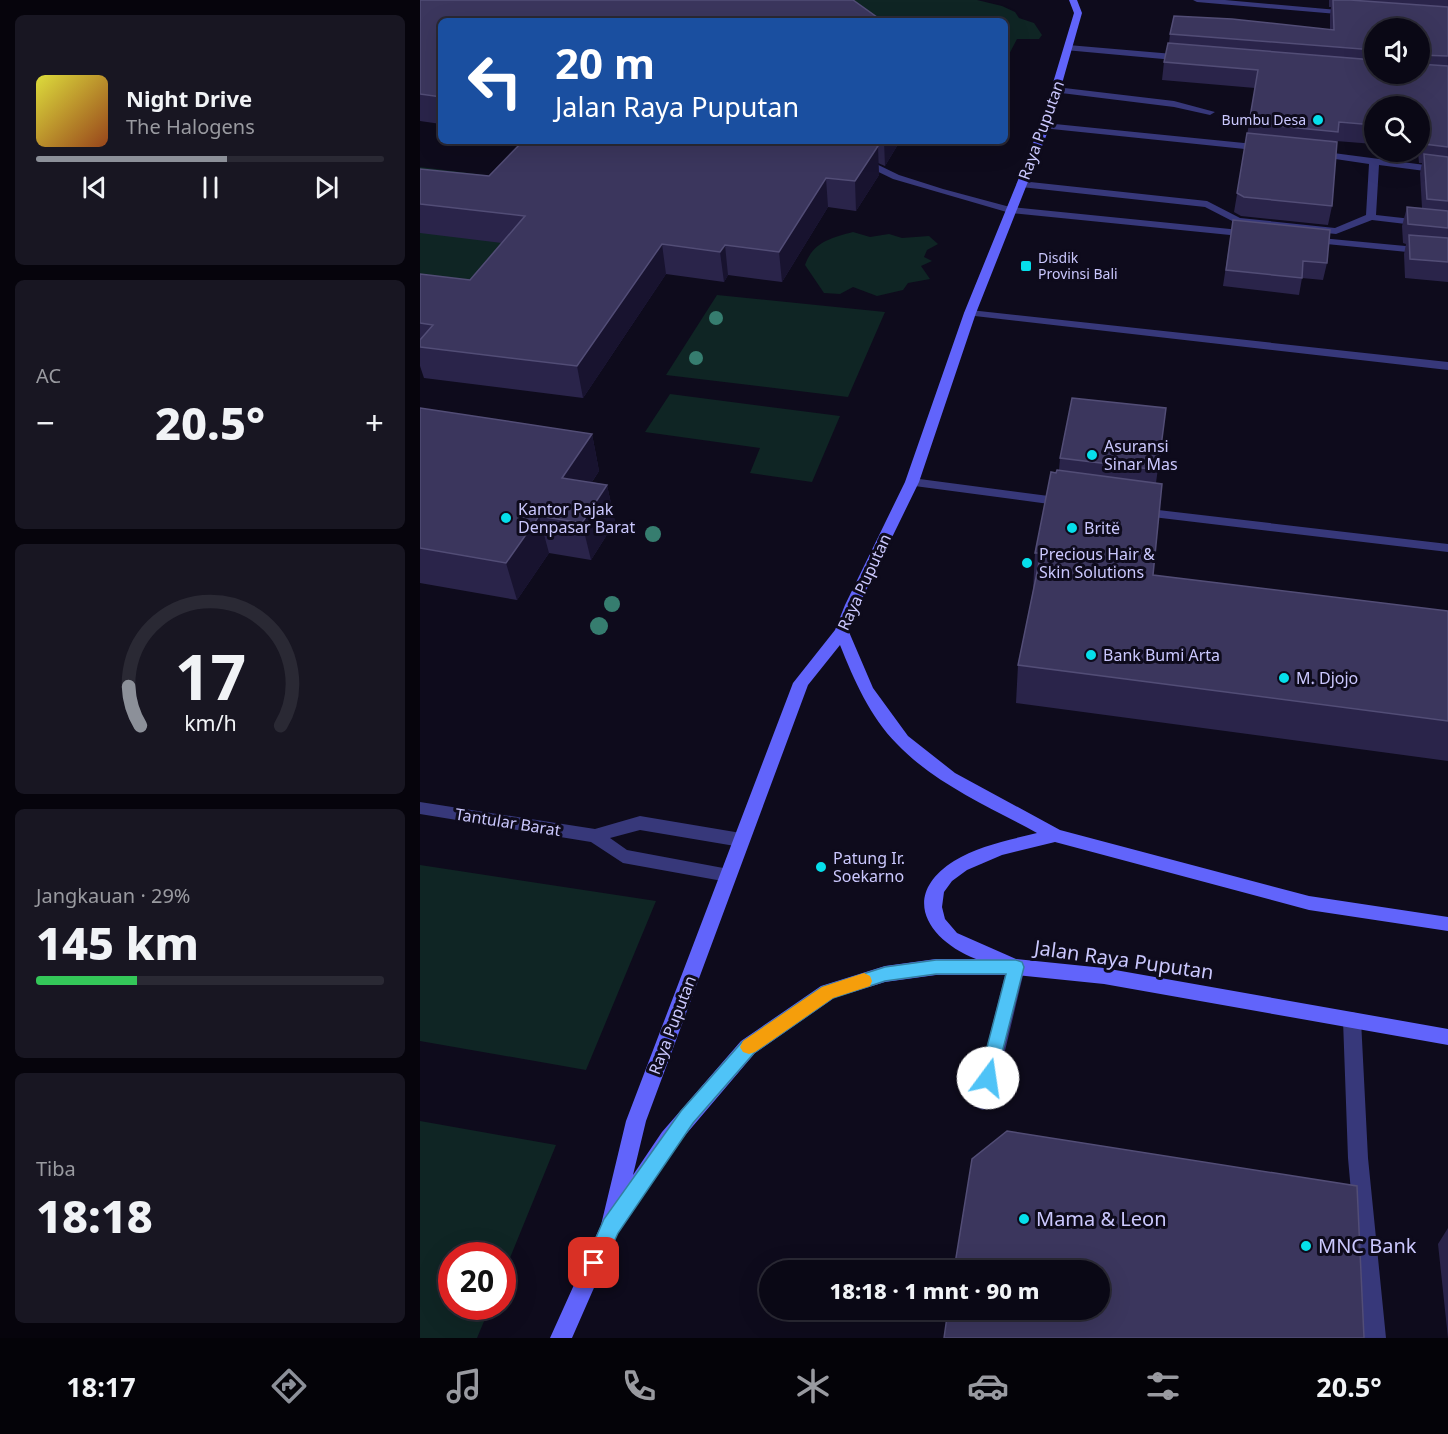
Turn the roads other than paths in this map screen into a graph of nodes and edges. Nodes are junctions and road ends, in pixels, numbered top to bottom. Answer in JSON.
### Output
{"nodes":[{"id":1,"x":1073,"y":0,"type":"edge"},
{"id":2,"x":1197,"y":0,"type":"edge"},
{"id":3,"x":1357,"y":14,"type":"edge"},
{"id":4,"x":1068,"y":48,"type":"junction"},
{"id":5,"x":1196,"y":59,"type":"edge"},
{"id":6,"x":1056,"y":90,"type":"junction"},
{"id":7,"x":1210,"y":112,"type":"dead end"},
{"id":8,"x":1045,"y":126,"type":"junction"},
{"id":9,"x":1280,"y":150,"type":"edge"},
{"id":10,"x":1303,"y":152,"type":"edge"},
{"id":11,"x":848,"y":154,"type":"edge"},
{"id":12,"x":1374,"y":163,"type":"junction"},
{"id":13,"x":1448,"y":171,"type":"edge"},
{"id":14,"x":1021,"y":184,"type":"junction"},
{"id":15,"x":1010,"y":210,"type":"junction"},
{"id":16,"x":1371,"y":217,"type":"junction"},
{"id":17,"x":1448,"y":226,"type":"edge"},
{"id":18,"x":1448,"y":253,"type":"edge"},
{"id":19,"x":970,"y":313,"type":"junction"},
{"id":20,"x":1448,"y":366,"type":"edge"},
{"id":21,"x":912,"y":482,"type":"junction"},
{"id":22,"x":1083,"y":504,"type":"edge"},
{"id":23,"x":1130,"y":511,"type":"edge"},
{"id":24,"x":1448,"y":548,"type":"edge"},
{"id":25,"x":842,"y":632,"type":"junction"},
{"id":26,"x":420,"y":808,"type":"edge"},
{"id":27,"x":595,"y":836,"type":"junction"},
{"id":28,"x":1055,"y":836,"type":"junction"},
{"id":29,"x":741,"y":840,"type":"junction"},
{"id":30,"x":728,"y":875,"type":"junction"},
{"id":31,"x":1448,"y":924,"type":"edge"},
{"id":32,"x":1016,"y":967,"type":"junction"},
{"id":33,"x":1352,"y":1020,"type":"junction"},
{"id":34,"x":1448,"y":1037,"type":"edge"},
{"id":35,"x":982,"y":1101,"type":"dead end"},
{"id":36,"x":611,"y":1226,"type":"junction"},
{"id":37,"x":561,"y":1338,"type":"edge"},
{"id":38,"x":1375,"y":1338,"type":"edge"}],
"edges":[{"from":1,"to":4,"type":"main road","name":"Raya Puputan"},
{"from":2,"to":3,"type":"street"},
{"from":4,"to":5,"type":"street"},
{"from":4,"to":6,"type":"main road","name":"Raya Puputan"},
{"from":6,"to":7,"type":"street"},
{"from":6,"to":8,"type":"main road","name":"Raya Puputan"},
{"from":8,"to":9,"type":"street"},
{"from":8,"to":14,"type":"main road","name":"Raya Puputan"},
{"from":10,"to":12,"type":"street"},
{"from":11,"to":15,"type":"street"},
{"from":12,"to":13,"type":"street"},
{"from":12,"to":16,"type":"street"},
{"from":14,"to":15,"type":"main road","name":"Raya Puputan"},
{"from":14,"to":16,"type":"street"},
{"from":15,"to":18,"type":"street"},
{"from":15,"to":19,"type":"main road","name":"Raya Puputan"},
{"from":16,"to":17,"type":"street"},
{"from":19,"to":20,"type":"street"},
{"from":19,"to":21,"type":"main road","name":"Raya Puputan"},
{"from":21,"to":22,"type":"street"},
{"from":21,"to":25,"type":"main road","name":"Raya Puputan"},
{"from":23,"to":24,"type":"street"},
{"from":25,"to":28,"type":"main road"},
{"from":25,"to":29,"type":"main road","name":"Raya Puputan"},
{"from":26,"to":27,"type":"street","name":"Tantular Barat"},
{"from":27,"to":29,"type":"street","name":"Tantular Barat"},
{"from":27,"to":30,"type":"street","name":"Tantular Barat"},
{"from":28,"to":31,"type":"main road"},
{"from":28,"to":32,"type":"main road"},
{"from":29,"to":30,"type":"main road","name":"Raya Puputan"},
{"from":30,"to":36,"type":"main road","name":"Raya Puputan"},
{"from":32,"to":33,"type":"main road","name":"Jalan Raya Puputan"},
{"from":32,"to":35,"type":"street"},
{"from":32,"to":36,"type":"main road","name":"Jalan Raya Puputan"},
{"from":33,"to":34,"type":"main road","name":"Jalan Raya Puputan"},
{"from":33,"to":38,"type":"street"},
{"from":36,"to":37,"type":"main road"}]}
